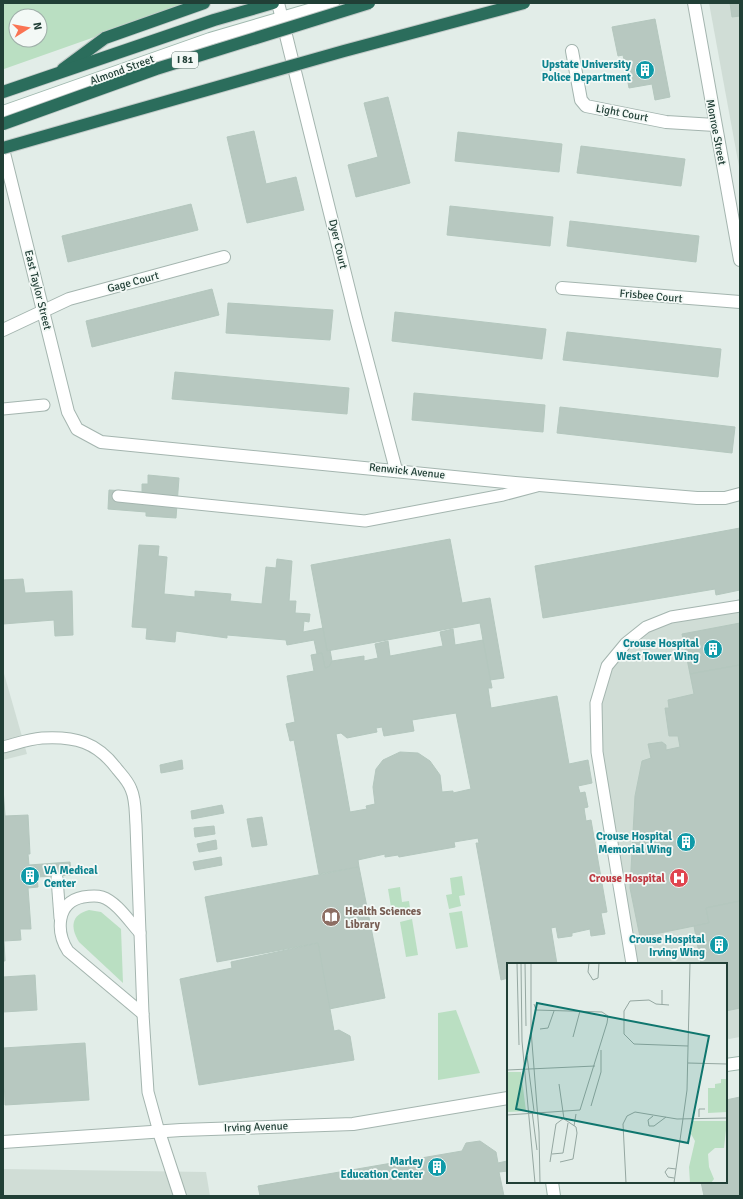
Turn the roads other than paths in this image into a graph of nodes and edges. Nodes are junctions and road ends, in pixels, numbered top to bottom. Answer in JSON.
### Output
{"nodes":[{"id":1,"x":204,"y":3,"type":"edge"},
{"id":2,"x":273,"y":3,"type":"edge"},
{"id":3,"x":278,"y":3,"type":"edge"},
{"id":4,"x":333,"y":3,"type":"edge"},
{"id":5,"x":369,"y":3,"type":"edge"},
{"id":6,"x":524,"y":3,"type":"edge"},
{"id":7,"x":694,"y":3,"type":"edge"},
{"id":8,"x":281,"y":17,"type":"junction"},
{"id":9,"x":572,"y":51,"type":"dead end"},
{"id":10,"x":53,"y":76,"type":"junction"},
{"id":11,"x":3,"y":92,"type":"edge"},
{"id":12,"x":3,"y":112,"type":"edge"},
{"id":13,"x":3,"y":124,"type":"edge"},
{"id":14,"x":715,"y":125,"type":"junction"},
{"id":15,"x":3,"y":149,"type":"edge"},
{"id":16,"x":224,"y":257,"type":"dead end"},
{"id":17,"x":740,"y":260,"type":"edge"},
{"id":18,"x":562,"y":288,"type":"dead end"},
{"id":19,"x":740,"y":302,"type":"edge"},
{"id":20,"x":43,"y":310,"type":"junction"},
{"id":21,"x":3,"y":330,"type":"edge"},
{"id":22,"x":44,"y":405,"type":"dead end"},
{"id":23,"x":3,"y":409,"type":"edge"},
{"id":24,"x":78,"y":429,"type":"joint"},
{"id":25,"x":396,"y":470,"type":"junction"},
{"id":26,"x":541,"y":485,"type":"junction"},
{"id":27,"x":740,"y":494,"type":"edge"},
{"id":28,"x":118,"y":496,"type":"dead end"},
{"id":29,"x":740,"y":606,"type":"edge"},
{"id":30,"x":3,"y":747,"type":"edge"},
{"id":31,"x":57,"y":878,"type":"dead end"},
{"id":32,"x":60,"y":918,"type":"junction"},
{"id":33,"x":140,"y":933,"type":"junction"},
{"id":34,"x":632,"y":963,"type":"edge"},
{"id":35,"x":143,"y":1014,"type":"junction"},
{"id":36,"x":740,"y":1063,"type":"edge"},
{"id":37,"x":727,"y":1065,"type":"edge"},
{"id":38,"x":507,"y":1098,"type":"edge"},
{"id":39,"x":159,"y":1132,"type":"junction"},
{"id":40,"x":3,"y":1142,"type":"edge"},
{"id":41,"x":552,"y":1183,"type":"edge"},
{"id":42,"x":180,"y":1196,"type":"edge"},
{"id":43,"x":554,"y":1196,"type":"edge"}],
"edges":[{"from":1,"to":10,"type":"highway"},
{"from":2,"to":10,"type":"highway"},
{"from":3,"to":8,"type":"street","name":"Dyer Court"},
{"from":4,"to":8,"type":"street","name":"Almond Street"},
{"from":5,"to":13,"type":"highway","number":"I 81","bridge":true},
{"from":6,"to":15,"type":"highway","bridge":true},
{"from":7,"to":14,"type":"street","name":"Monroe Street"},
{"from":8,"to":12,"type":"street","name":"Almond Street"},
{"from":8,"to":25,"type":"street","name":"Dyer Court"},
{"from":9,"to":14,"type":"street","name":"Light Court"},
{"from":10,"to":11,"type":"highway"},
{"from":14,"to":17,"type":"street","name":"Monroe Street"},
{"from":15,"to":20,"type":"street","name":"East Taylor Street"},
{"from":16,"to":20,"type":"street","name":"Gage Court"},
{"from":18,"to":19,"type":"street","name":"Frisbee Court"},
{"from":20,"to":21,"type":"street"},
{"from":20,"to":24,"type":"street","name":"East Taylor Street"},
{"from":22,"to":23,"type":"lane"},
{"from":24,"to":25,"type":"street","name":"Renwick Avenue"},
{"from":25,"to":26,"type":"street","name":"Renwick Avenue"},
{"from":26,"to":27,"type":"street","name":"Renwick Avenue"},
{"from":26,"to":28,"type":"lane"},
{"from":29,"to":34,"type":"lane"},
{"from":30,"to":33,"type":"lane"},
{"from":31,"to":32,"type":"lane"},
{"from":32,"to":33,"type":"lane"},
{"from":32,"to":35,"type":"lane"},
{"from":33,"to":35,"type":"lane"},
{"from":35,"to":39,"type":"lane"},
{"from":36,"to":37,"type":"street"},
{"from":38,"to":39,"type":"street","name":"Irving Avenue"},
{"from":39,"to":40,"type":"street","name":"Irving Avenue"},
{"from":39,"to":42,"type":"street"},
{"from":41,"to":43,"type":"street"}]}
